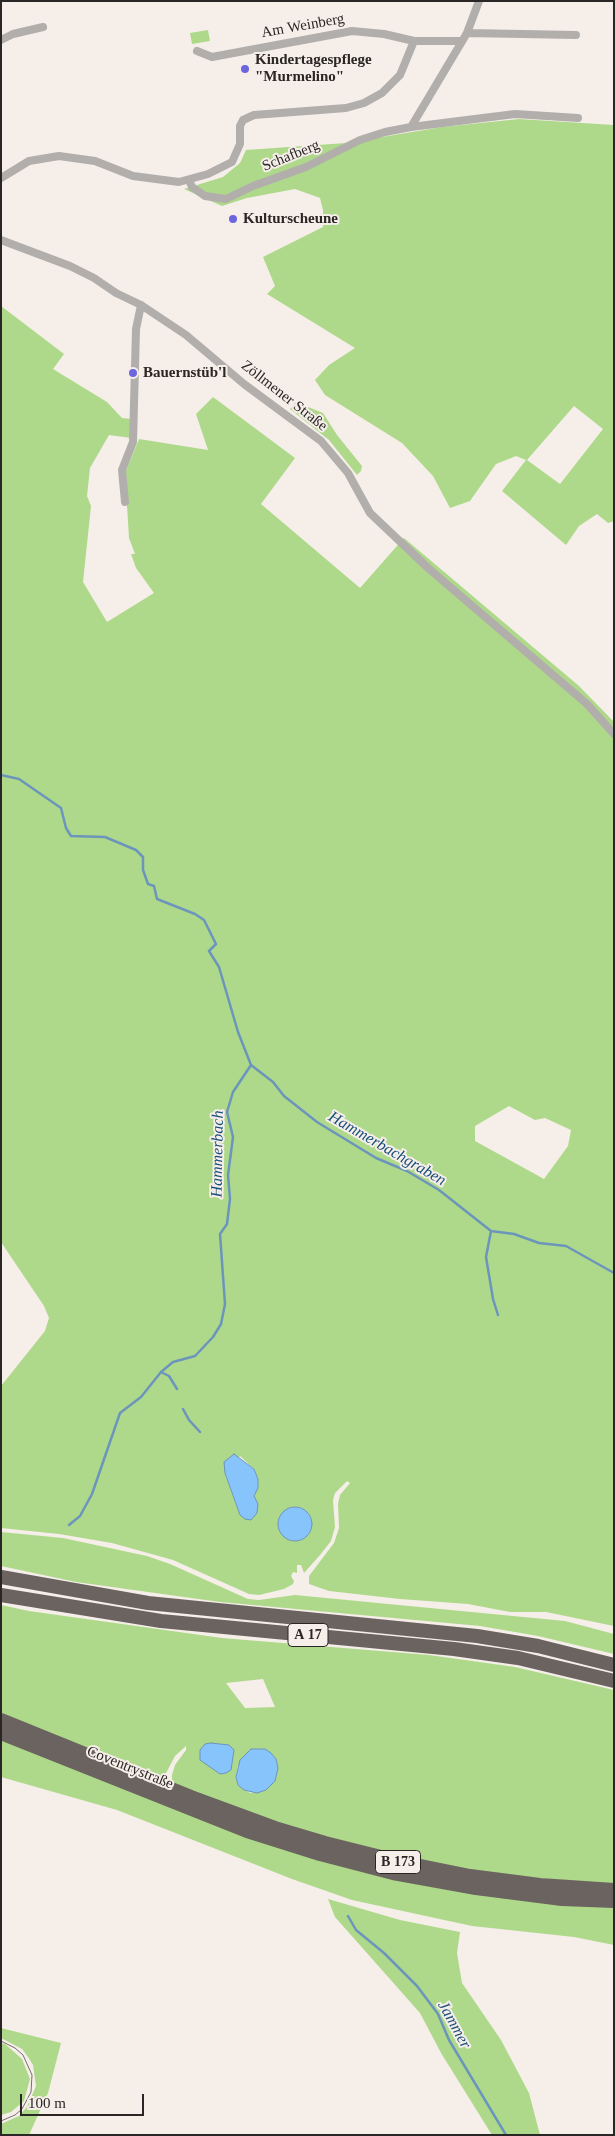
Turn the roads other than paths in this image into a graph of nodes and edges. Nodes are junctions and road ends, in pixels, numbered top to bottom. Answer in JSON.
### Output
{"nodes":[{"id":1,"x":479,"y":1,"type":"edge"},
{"id":2,"x":43,"y":27,"type":"dead end"},
{"id":3,"x":467,"y":33,"type":"junction"},
{"id":4,"x":576,"y":35,"type":"dead end"},
{"id":5,"x":1,"y":40,"type":"edge"},
{"id":6,"x":414,"y":41,"type":"junction"},
{"id":7,"x":460,"y":41,"type":"junction"},
{"id":8,"x":197,"y":51,"type":"dead end"},
{"id":9,"x":578,"y":118,"type":"dead end"},
{"id":10,"x":410,"y":127,"type":"junction"},
{"id":11,"x":1,"y":178,"type":"edge"},
{"id":12,"x":189,"y":180,"type":"junction"},
{"id":13,"x":1,"y":240,"type":"edge"},
{"id":14,"x":141,"y":305,"type":"junction"},
{"id":15,"x":125,"y":502,"type":"dead end"},
{"id":16,"x":614,"y":734,"type":"edge"},
{"id":17,"x":1,"y":1577,"type":"edge"},
{"id":18,"x":1,"y":1595,"type":"edge"},
{"id":19,"x":614,"y":1665,"type":"edge"},
{"id":20,"x":614,"y":1681,"type":"edge"},
{"id":21,"x":1,"y":1720,"type":"edge"},
{"id":22,"x":1,"y":1733,"type":"edge"},
{"id":23,"x":614,"y":1890,"type":"edge"},
{"id":24,"x":614,"y":1902,"type":"edge"}],
"edges":[{"from":1,"to":3,"type":"street"},
{"from":2,"to":5,"type":"street"},
{"from":3,"to":4,"type":"street"},
{"from":3,"to":7,"type":"street"},
{"from":6,"to":7,"type":"street","name":"Am Weinberg"},
{"from":6,"to":8,"type":"street","name":"Am Weinberg"},
{"from":6,"to":12,"type":"street"},
{"from":7,"to":10,"type":"street"},
{"from":9,"to":10,"type":"street","name":"Schafberg"},
{"from":10,"to":12,"type":"street","name":"Schafberg"},
{"from":11,"to":12,"type":"street"},
{"from":13,"to":14,"type":"street","name":"Zöllmener Straße"},
{"from":14,"to":15,"type":"street"},
{"from":14,"to":16,"type":"street","name":"Zöllmener Straße"},
{"from":17,"to":19,"type":"highway","number":"A 17"},
{"from":18,"to":20,"type":"highway","number":"A 17"},
{"from":21,"to":23,"type":"highway","number":"B 173"},
{"from":22,"to":24,"type":"highway","name":"Coventrystraße","number":"B 173"}]}
